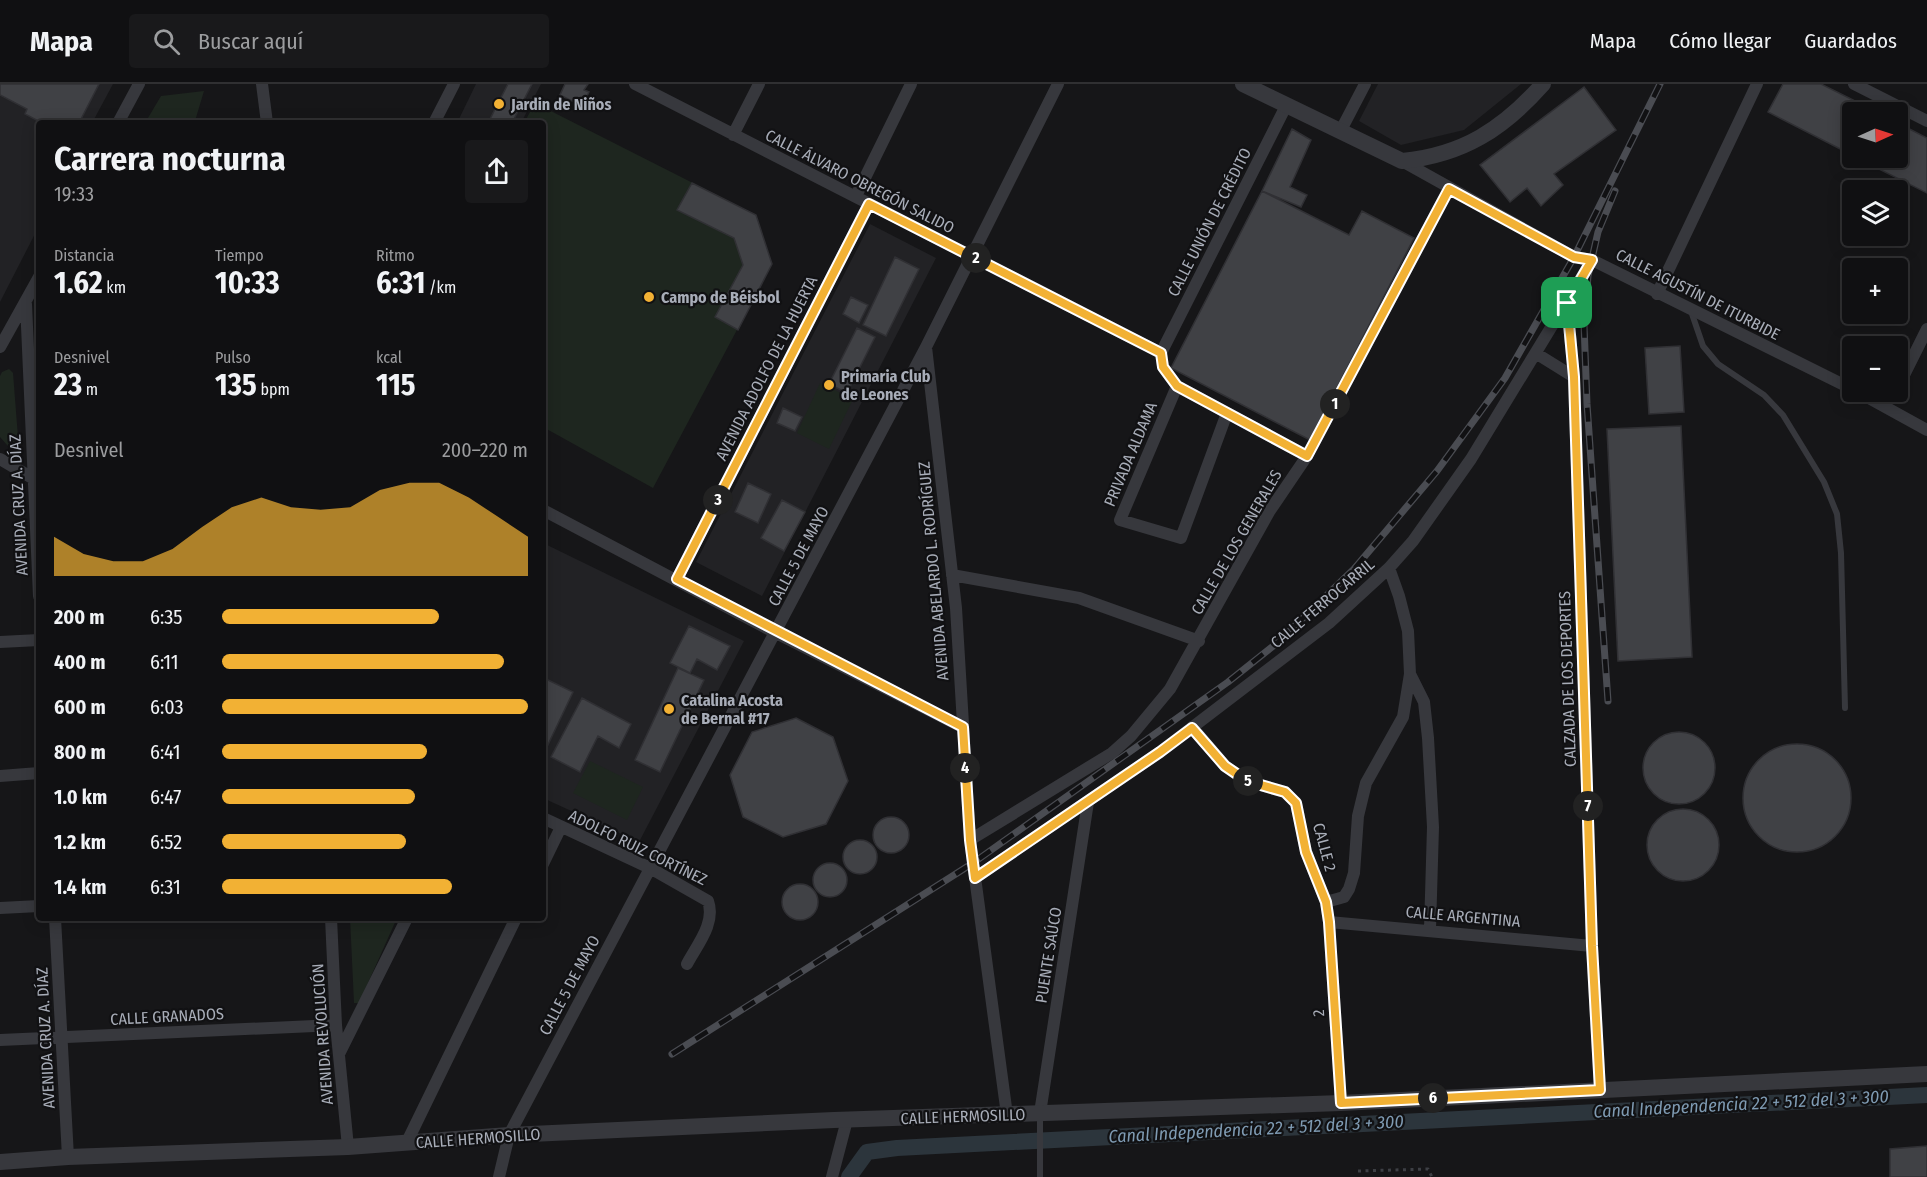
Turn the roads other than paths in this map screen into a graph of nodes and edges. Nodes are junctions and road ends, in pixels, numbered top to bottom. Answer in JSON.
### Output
{"nodes":[{"id":1,"x":139,"y":84,"type":"edge"},
{"id":2,"x":262,"y":84,"type":"edge"},
{"id":3,"x":454,"y":84,"type":"edge"},
{"id":4,"x":635,"y":84,"type":"edge"},
{"id":5,"x":759,"y":84,"type":"edge"},
{"id":6,"x":910,"y":84,"type":"edge"},
{"id":7,"x":1058,"y":84,"type":"edge"},
{"id":8,"x":1243,"y":84,"type":"edge"},
{"id":9,"x":1365,"y":84,"type":"edge"},
{"id":10,"x":1543,"y":84,"type":"edge"},
{"id":11,"x":1757,"y":84,"type":"edge"},
{"id":12,"x":1854,"y":84,"type":"edge"},
{"id":13,"x":1286,"y":106,"type":"junction"},
{"id":14,"x":120,"y":120,"type":"edge"},
{"id":15,"x":267,"y":120,"type":"edge"},
{"id":16,"x":436,"y":120,"type":"edge"},
{"id":17,"x":1927,"y":121,"type":"edge"},
{"id":18,"x":1340,"y":132,"type":"junction"},
{"id":19,"x":733,"y":135,"type":"junction"},
{"id":20,"x":1402,"y":161,"type":"junction"},
{"id":21,"x":1449,"y":189,"type":"junction"},
{"id":22,"x":856,"y":196,"type":"junction"},
{"id":23,"x":869,"y":204,"type":"junction"},
{"id":24,"x":971,"y":256,"type":"junction"},
{"id":25,"x":1592,"y":260,"type":"junction"},
{"id":26,"x":36,"y":283,"type":"edge"},
{"id":27,"x":1657,"y":294,"type":"junction"},
{"id":28,"x":1567,"y":303,"type":"junction"},
{"id":29,"x":26,"y":304,"type":"junction"},
{"id":30,"x":1691,"y":310,"type":"junction"},
{"id":31,"x":1927,"y":329,"type":"edge"},
{"id":32,"x":1923,"y":346,"type":"edge"},
{"id":33,"x":0,"y":347,"type":"edge"},
{"id":34,"x":926,"y":347,"type":"junction"},
{"id":35,"x":1161,"y":353,"type":"junction"},
{"id":36,"x":1537,"y":354,"type":"junction"},
{"id":37,"x":34,"y":363,"type":"edge"},
{"id":38,"x":1908,"y":371,"type":"edge"},
{"id":39,"x":1574,"y":377,"type":"junction"},
{"id":40,"x":1842,"y":384,"type":"edge"},
{"id":41,"x":1177,"y":386,"type":"junction"},
{"id":42,"x":1877,"y":402,"type":"edge"},
{"id":43,"x":1890,"y":402,"type":"edge"},
{"id":44,"x":1887,"y":407,"type":"junction"},
{"id":45,"x":1227,"y":413,"type":"junction"},
{"id":46,"x":1927,"y":430,"type":"edge"},
{"id":47,"x":1307,"y":456,"type":"junction"},
{"id":48,"x":0,"y":459,"type":"edge"},
{"id":49,"x":34,"y":478,"type":"junction"},
{"id":50,"x":36,"y":493,"type":"edge"},
{"id":51,"x":546,"y":512,"type":"edge"},
{"id":52,"x":1389,"y":568,"type":"junction"},
{"id":53,"x":952,"y":575,"type":"junction"},
{"id":54,"x":677,"y":579,"type":"junction"},
{"id":55,"x":776,"y":633,"type":"junction"},
{"id":56,"x":36,"y":640,"type":"edge"},
{"id":57,"x":1199,"y":641,"type":"junction"},
{"id":58,"x":0,"y":642,"type":"edge"},
{"id":59,"x":1410,"y":674,"type":"junction"},
{"id":60,"x":1845,"y":708,"type":"dead end"},
{"id":61,"x":963,"y":727,"type":"junction"},
{"id":62,"x":1192,"y":728,"type":"junction"},
{"id":63,"x":36,"y":773,"type":"edge"},
{"id":64,"x":0,"y":776,"type":"edge"},
{"id":65,"x":1088,"y":802,"type":"junction"},
{"id":66,"x":546,"y":820,"type":"edge"},
{"id":67,"x":561,"y":827,"type":"junction"},
{"id":68,"x":970,"y":840,"type":"junction"},
{"id":69,"x":546,"y":858,"type":"edge"},
{"id":70,"x":650,"y":868,"type":"junction"},
{"id":71,"x":975,"y":878,"type":"junction"},
{"id":72,"x":1326,"y":902,"type":"junction"},
{"id":73,"x":36,"y":906,"type":"edge"},
{"id":74,"x":0,"y":908,"type":"edge"},
{"id":75,"x":56,"y":921,"type":"edge"},
{"id":76,"x":331,"y":921,"type":"edge"},
{"id":77,"x":406,"y":921,"type":"edge"},
{"id":78,"x":515,"y":921,"type":"edge"},
{"id":79,"x":1329,"y":922,"type":"junction"},
{"id":80,"x":1430,"y":929,"type":"junction"},
{"id":81,"x":1592,"y":946,"type":"junction"},
{"id":82,"x":687,"y":964,"type":"dead end"},
{"id":83,"x":336,"y":1025,"type":"junction"},
{"id":84,"x":61,"y":1037,"type":"junction"},
{"id":85,"x":0,"y":1040,"type":"edge"},
{"id":86,"x":339,"y":1055,"type":"junction"},
{"id":87,"x":1927,"y":1074,"type":"edge"},
{"id":88,"x":1600,"y":1090,"type":"junction"},
{"id":89,"x":1341,"y":1103,"type":"junction"},
{"id":90,"x":1040,"y":1114,"type":"junction"},
{"id":91,"x":1007,"y":1115,"type":"junction"},
{"id":92,"x":847,"y":1120,"type":"junction"},
{"id":93,"x":508,"y":1135,"type":"junction"},
{"id":94,"x":406,"y":1144,"type":"junction"},
{"id":95,"x":348,"y":1147,"type":"junction"},
{"id":96,"x":68,"y":1157,"type":"junction"},
{"id":97,"x":0,"y":1162,"type":"edge"},
{"id":98,"x":1039,"y":1174,"type":"edge"},
{"id":99,"x":499,"y":1177,"type":"edge"},
{"id":100,"x":832,"y":1177,"type":"edge"}],
"edges":[{"from":1,"to":14,"type":"street"},
{"from":2,"to":15,"type":"street"},
{"from":3,"to":16,"type":"street"},
{"from":4,"to":19,"type":"street","name":"CALLE ÁLVARO OBREGÓN SALIDO"},
{"from":5,"to":19,"type":"street"},
{"from":6,"to":22,"type":"street"},
{"from":7,"to":24,"type":"street","name":"CALLE 5 DE MAYO"},
{"from":8,"to":13,"type":"street"},
{"from":9,"to":18,"type":"street"},
{"from":10,"to":20,"type":"street"},
{"from":11,"to":27,"type":"street"},
{"from":12,"to":17,"type":"street"},
{"from":13,"to":18,"type":"street"},
{"from":13,"to":35,"type":"street","name":"CALLE UNIÓN DE CRÉDITO"},
{"from":18,"to":20,"type":"street"},
{"from":19,"to":22,"type":"street","name":"CALLE ÁLVARO OBREGÓN SALIDO"},
{"from":20,"to":21,"type":"street","name":"CALLE AGUSTÍN DE ITURBIDE"},
{"from":21,"to":25,"type":"street","name":"CALLE AGUSTÍN DE ITURBIDE"},
{"from":21,"to":47,"type":"street","name":"CALLE DE LOS GENERALES"},
{"from":22,"to":23,"type":"street","name":"CALLE ÁLVARO OBREGÓN SALIDO"},
{"from":23,"to":24,"type":"street","name":"CALLE ÁLVARO OBREGÓN SALIDO"},
{"from":23,"to":54,"type":"street","name":"AVENIDA ADOLFO DE LA HUERTA"},
{"from":24,"to":34,"type":"street","name":"CALLE 5 DE MAYO"},
{"from":24,"to":35,"type":"street","name":"CALLE ÁLVARO OBREGÓN SALIDO"},
{"from":25,"to":27,"type":"street","name":"CALLE AGUSTÍN DE ITURBIDE"},
{"from":25,"to":28,"type":"street","name":"CALLE FERROCARRIL"},
{"from":26,"to":29,"type":"street"},
{"from":27,"to":30,"type":"street","name":"CALLE AGUSTÍN DE ITURBIDE"},
{"from":28,"to":36,"type":"street","name":"CALLE FERROCARRIL"},
{"from":28,"to":39,"type":"street","name":"CALZADA DE LOS DEPORTES"},
{"from":29,"to":33,"type":"street"},
{"from":29,"to":37,"type":"street","name":"AVENIDA CRUZ A. DÍAZ"},
{"from":30,"to":40,"type":"street","name":"CALLE AGUSTÍN DE ITURBIDE"},
{"from":30,"to":60,"type":"lane"},
{"from":31,"to":32,"type":"street"},
{"from":32,"to":38,"type":"street"},
{"from":34,"to":53,"type":"street","name":"AVENIDA ABELARDO L. RODRÍGUEZ"},
{"from":34,"to":55,"type":"street","name":"CALLE 5 DE MAYO"},
{"from":35,"to":41,"type":"street"},
{"from":36,"to":39,"type":"street"},
{"from":36,"to":52,"type":"street","name":"CALLE FERROCARRIL"},
{"from":37,"to":49,"type":"street","name":"AVENIDA CRUZ A. DÍAZ"},
{"from":39,"to":81,"type":"street","name":"CALZADA DE LOS DEPORTES"},
{"from":41,"to":45,"type":"street"},
{"from":41,"to":45,"type":"street","name":"PRIVADA ALDAMA"},
{"from":42,"to":44,"type":"street"},
{"from":43,"to":44,"type":"street"},
{"from":44,"to":46,"type":"street"},
{"from":45,"to":47,"type":"street"},
{"from":47,"to":57,"type":"street","name":"CALLE DE LOS GENERALES"},
{"from":48,"to":49,"type":"street"},
{"from":49,"to":50,"type":"street","name":"AVENIDA CRUZ A. DÍAZ"},
{"from":51,"to":54,"type":"street"},
{"from":52,"to":59,"type":"street"},
{"from":52,"to":62,"type":"street","name":"CALLE FERROCARRIL"},
{"from":53,"to":57,"type":"street"},
{"from":53,"to":61,"type":"street","name":"AVENIDA ABELARDO L. RODRÍGUEZ"},
{"from":54,"to":55,"type":"street"},
{"from":55,"to":61,"type":"street"},
{"from":55,"to":70,"type":"street","name":"CALLE 5 DE MAYO"},
{"from":56,"to":58,"type":"street"},
{"from":57,"to":68,"type":"street","name":"CALLE DE LOS GENERALES"},
{"from":59,"to":72,"type":"street"},
{"from":59,"to":80,"type":"street"},
{"from":61,"to":68,"type":"street","name":"AVENIDA ABELARDO L. RODRÍGUEZ"},
{"from":62,"to":65,"type":"street","name":"CALLE FERROCARRIL"},
{"from":62,"to":72,"type":"street","name":"CALLE 2"},
{"from":63,"to":64,"type":"street"},
{"from":65,"to":71,"type":"street","name":"CALLE FERROCARRIL"},
{"from":65,"to":90,"type":"street","name":"PUENTE SAÚCO"},
{"from":66,"to":67,"type":"street","name":"ADOLFO RUIZ CORTÍNEZ"},
{"from":67,"to":69,"type":"street"},
{"from":67,"to":70,"type":"street","name":"ADOLFO RUIZ CORTÍNEZ"},
{"from":68,"to":71,"type":"street","name":"AVENIDA ABELARDO L. RODRÍGUEZ"},
{"from":70,"to":82,"type":"street","name":"ADOLFO RUIZ CORTÍNEZ"},
{"from":70,"to":93,"type":"street","name":"CALLE 5 DE MAYO"},
{"from":71,"to":91,"type":"street","name":"AVENIDA ABELARDO L. RODRÍGUEZ"},
{"from":72,"to":79,"type":"street","name":"CALLE 2"},
{"from":73,"to":74,"type":"street"},
{"from":75,"to":84,"type":"street","name":"AVENIDA CRUZ A. DÍAZ"},
{"from":76,"to":83,"type":"street","name":"AVENIDA REVOLUCIÓN"},
{"from":77,"to":86,"type":"street"},
{"from":78,"to":94,"type":"street"},
{"from":79,"to":80,"type":"street","name":"CALLE ARGENTINA"},
{"from":79,"to":89,"type":"street","name":"2"},
{"from":80,"to":81,"type":"street","name":"CALLE ARGENTINA"},
{"from":81,"to":88,"type":"street","name":"CALZADA DE LOS DEPORTES"},
{"from":83,"to":84,"type":"street","name":"CALLE GRANADOS"},
{"from":83,"to":86,"type":"street","name":"AVENIDA REVOLUCIÓN"},
{"from":84,"to":85,"type":"street","name":"CALLE GRANADOS"},
{"from":84,"to":96,"type":"street","name":"AVENIDA CRUZ A. DÍAZ"},
{"from":86,"to":95,"type":"street","name":"AVENIDA REVOLUCIÓN"},
{"from":87,"to":88,"type":"street","name":"CALLE HERMOSILLO"},
{"from":88,"to":89,"type":"street","name":"CALLE HERMOSILLO"},
{"from":89,"to":90,"type":"street","name":"CALLE HERMOSILLO"},
{"from":90,"to":91,"type":"street","name":"CALLE HERMOSILLO"},
{"from":90,"to":98,"type":"lane"},
{"from":91,"to":92,"type":"street","name":"CALLE HERMOSILLO"},
{"from":92,"to":93,"type":"street","name":"CALLE HERMOSILLO"},
{"from":92,"to":100,"type":"street"},
{"from":93,"to":94,"type":"street","name":"CALLE HERMOSILLO"},
{"from":93,"to":99,"type":"street","name":"CALLE 5 DE MAYO"},
{"from":94,"to":95,"type":"street","name":"CALLE HERMOSILLO"},
{"from":95,"to":96,"type":"street","name":"CALLE HERMOSILLO"},
{"from":96,"to":97,"type":"street","name":"CALLE HERMOSILLO"}]}
